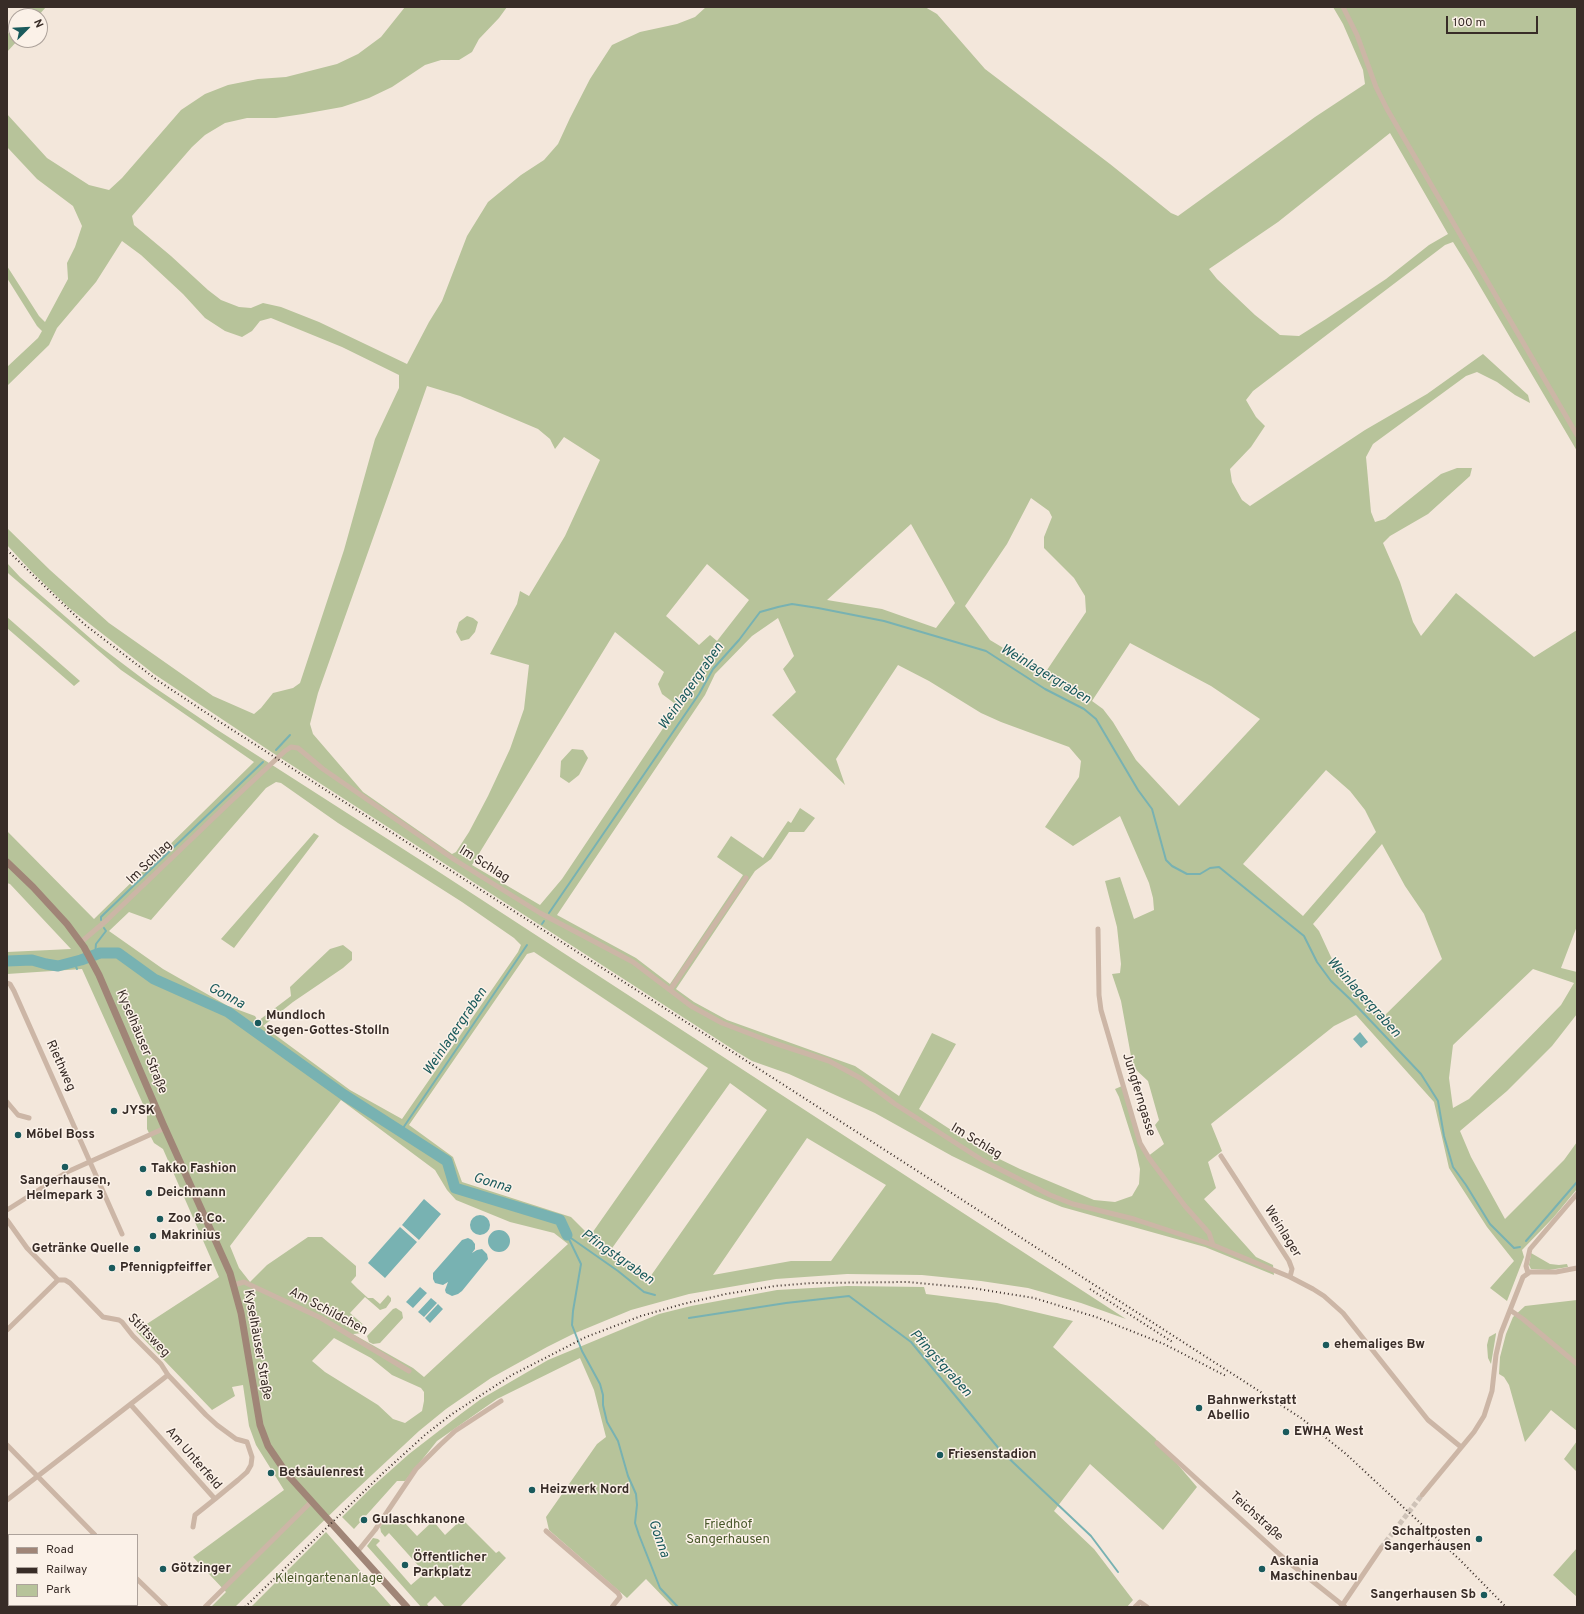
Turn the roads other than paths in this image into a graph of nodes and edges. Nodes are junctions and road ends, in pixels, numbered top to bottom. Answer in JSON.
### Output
{"nodes":[{"id":1,"x":1343,"y":7,"type":"edge"},
{"id":2,"x":1577,"y":435,"type":"edge"},
{"id":3,"x":7,"y":862,"type":"edge"},
{"id":4,"x":746,"y":878,"type":"dead end"},
{"id":5,"x":1098,"y":929,"type":"dead end"},
{"id":6,"x":82,"y":945,"type":"junction"},
{"id":7,"x":7,"y":983,"type":"edge"},
{"id":8,"x":670,"y":990,"type":"junction"},
{"id":9,"x":7,"y":1102,"type":"edge"},
{"id":10,"x":29,"y":1118,"type":"dead end"},
{"id":11,"x":165,"y":1128,"type":"junction"},
{"id":12,"x":1221,"y":1156,"type":"dead end"},
{"id":13,"x":90,"y":1161,"type":"junction"},
{"id":14,"x":1577,"y":1194,"type":"edge"},
{"id":15,"x":7,"y":1210,"type":"edge"},
{"id":16,"x":7,"y":1220,"type":"edge"},
{"id":17,"x":122,"y":1234,"type":"dead end"},
{"id":18,"x":1213,"y":1245,"type":"junction"},
{"id":19,"x":1577,"y":1268,"type":"edge"},
{"id":20,"x":1528,"y":1273,"type":"junction"},
{"id":21,"x":1290,"y":1277,"type":"junction"},
{"id":22,"x":58,"y":1280,"type":"junction"},
{"id":23,"x":234,"y":1285,"type":"junction"},
{"id":24,"x":1510,"y":1310,"type":"junction"},
{"id":25,"x":7,"y":1330,"type":"edge"},
{"id":26,"x":1577,"y":1364,"type":"edge"},
{"id":27,"x":410,"y":1371,"type":"dead end"},
{"id":28,"x":168,"y":1375,"type":"junction"},
{"id":29,"x":501,"y":1402,"type":"dead end"},
{"id":30,"x":131,"y":1405,"type":"junction"},
{"id":31,"x":1157,"y":1443,"type":"dead end"},
{"id":32,"x":7,"y":1445,"type":"edge"},
{"id":33,"x":1461,"y":1447,"type":"junction"},
{"id":34,"x":38,"y":1477,"type":"junction"},
{"id":35,"x":1422,"y":1494,"type":"tunnel mouth"},
{"id":36,"x":215,"y":1499,"type":"junction"},
{"id":37,"x":7,"y":1500,"type":"edge"},
{"id":38,"x":312,"y":1501,"type":"junction"},
{"id":39,"x":193,"y":1527,"type":"dead end"},
{"id":40,"x":546,"y":1531,"type":"dead end"},
{"id":41,"x":94,"y":1534,"type":"edge"},
{"id":42,"x":1381,"y":1548,"type":"tunnel mouth"},
{"id":43,"x":358,"y":1551,"type":"junction"},
{"id":44,"x":138,"y":1580,"type":"edge"},
{"id":45,"x":1343,"y":1606,"type":"edge"},
{"id":46,"x":166,"y":1607,"type":"edge"},
{"id":47,"x":205,"y":1607,"type":"edge"},
{"id":48,"x":407,"y":1607,"type":"edge"},
{"id":49,"x":612,"y":1607,"type":"edge"},
{"id":50,"x":1135,"y":1607,"type":"edge"},
{"id":51,"x":1147,"y":1607,"type":"edge"}],
"edges":[{"from":1,"to":2,"type":"street"},
{"from":3,"to":6,"type":"main road"},
{"from":4,"to":8,"type":"street"},
{"from":5,"to":18,"type":"street","name":"Jungferngasse"},
{"from":6,"to":8,"type":"street","name":"Im Schlag"},
{"from":6,"to":11,"type":"main road","name":"Kyselhäuser Straße"},
{"from":7,"to":13,"type":"street","name":"Riethweg"},
{"from":8,"to":18,"type":"street","name":"Im Schlag"},
{"from":9,"to":10,"type":"street"},
{"from":11,"to":13,"type":"street"},
{"from":11,"to":23,"type":"main road","name":"Kyselhäuser Straße"},
{"from":12,"to":21,"type":"street","name":"Weinlager"},
{"from":13,"to":15,"type":"street"},
{"from":13,"to":17,"type":"street","name":"Riethweg"},
{"from":14,"to":20,"type":"street"},
{"from":16,"to":22,"type":"street","name":"Stiftsweg"},
{"from":18,"to":21,"type":"street","name":"Im Schlag"},
{"from":19,"to":20,"type":"street"},
{"from":20,"to":24,"type":"street"},
{"from":21,"to":33,"type":"street","name":"Weinlager"},
{"from":22,"to":25,"type":"street"},
{"from":22,"to":28,"type":"street","name":"Stiftsweg"},
{"from":23,"to":27,"type":"street","name":"Am Schildchen"},
{"from":23,"to":38,"type":"main road","name":"Kyselhäuser Straße"},
{"from":24,"to":26,"type":"street"},
{"from":24,"to":33,"type":"street"},
{"from":28,"to":30,"type":"street"},
{"from":28,"to":36,"type":"street"},
{"from":29,"to":43,"type":"street"},
{"from":30,"to":34,"type":"street"},
{"from":30,"to":36,"type":"street","name":"Am Unterfeld"},
{"from":31,"to":45,"type":"street","name":"Teichstraße"},
{"from":32,"to":34,"type":"street"},
{"from":33,"to":35,"type":"street"},
{"from":34,"to":37,"type":"street"},
{"from":34,"to":41,"type":"street"},
{"from":36,"to":39,"type":"street","name":"Am Unterfeld"},
{"from":38,"to":43,"type":"main road","name":"Kyselhäuser Straße"},
{"from":38,"to":47,"type":"street"},
{"from":40,"to":49,"type":"street"},
{"from":42,"to":45,"type":"street"},
{"from":43,"to":48,"type":"main road","name":"Kyselhäuser Straße"},
{"from":44,"to":46,"type":"street"},
{"from":50,"to":51,"type":"street"}]}
